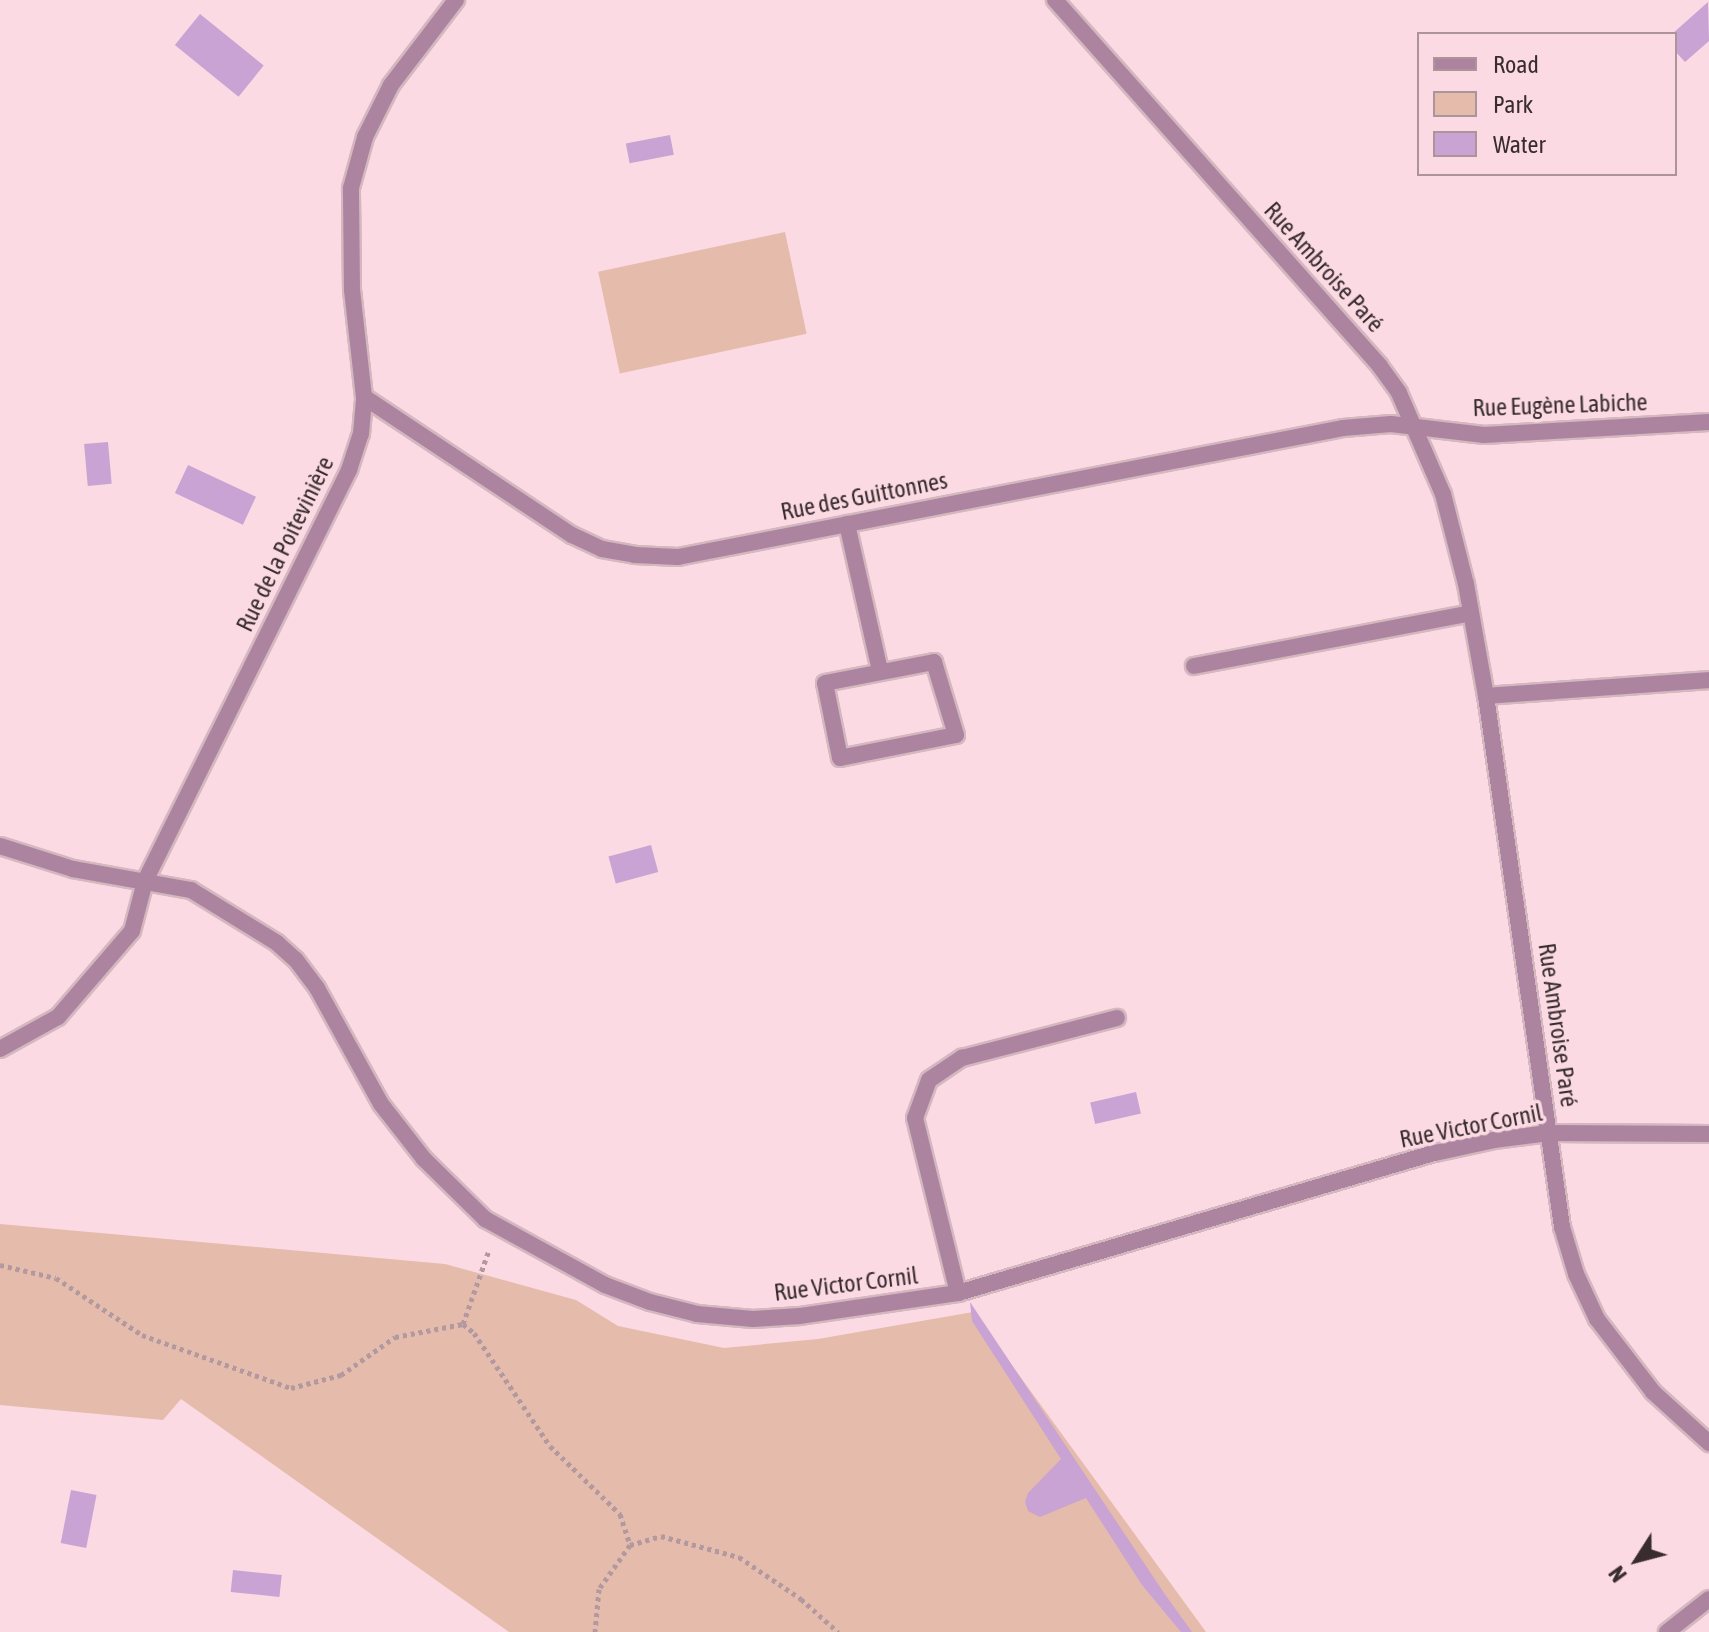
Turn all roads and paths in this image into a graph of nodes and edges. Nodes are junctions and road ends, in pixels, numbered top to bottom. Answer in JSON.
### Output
{"nodes":[{"id":1,"x":456,"y":0,"type":"edge"},
{"id":2,"x":1055,"y":0,"type":"edge"},
{"id":3,"x":364,"y":397,"type":"junction"},
{"id":4,"x":1709,"y":422,"type":"edge"},
{"id":5,"x":1413,"y":427,"type":"junction"},
{"id":6,"x":847,"y":524,"type":"junction"},
{"id":7,"x":1471,"y":613,"type":"junction"},
{"id":8,"x":1194,"y":666,"type":"dead end"},
{"id":9,"x":880,"y":670,"type":"junction"},
{"id":10,"x":1709,"y":680,"type":"edge"},
{"id":11,"x":1486,"y":696,"type":"junction"},
{"id":12,"x":0,"y":846,"type":"edge"},
{"id":13,"x":145,"y":881,"type":"junction"},
{"id":14,"x":1117,"y":1018,"type":"dead end"},
{"id":15,"x":0,"y":1049,"type":"edge"},
{"id":16,"x":1549,"y":1133,"type":"junction"},
{"id":17,"x":1709,"y":1134,"type":"edge"},
{"id":18,"x":498,"y":1227,"type":"junction"},
{"id":19,"x":0,"y":1265,"type":"edge"},
{"id":20,"x":958,"y":1293,"type":"junction"},
{"id":21,"x":463,"y":1324,"type":"junction"},
{"id":22,"x":1709,"y":1443,"type":"edge"},
{"id":23,"x":630,"y":1545,"type":"junction"},
{"id":24,"x":1709,"y":1599,"type":"edge"},
{"id":25,"x":595,"y":1632,"type":"edge"},
{"id":26,"x":838,"y":1632,"type":"edge"},
{"id":27,"x":1667,"y":1632,"type":"edge"}],
"edges":[{"from":1,"to":3,"type":"street","name":"Rue de la Poitevinière"},
{"from":2,"to":5,"type":"street","name":"Rue Ambroise Paré"},
{"from":3,"to":6,"type":"street","name":"Rue des Guittonnes"},
{"from":3,"to":13,"type":"street","name":"Rue de la Poitevinière"},
{"from":4,"to":5,"type":"street","name":"Rue Eugène Labiche"},
{"from":5,"to":6,"type":"street","name":"Rue des Guittonnes"},
{"from":5,"to":7,"type":"street","name":"Rue Ambroise Paré"},
{"from":6,"to":9,"type":"street"},
{"from":7,"to":8,"type":"street"},
{"from":7,"to":11,"type":"street","name":"Rue Ambroise Paré"},
{"from":9,"to":9,"type":"street"},
{"from":10,"to":11,"type":"street"},
{"from":11,"to":16,"type":"street","name":"Rue Ambroise Paré"},
{"from":12,"to":13,"type":"street","name":"Rue Victor Cornil"},
{"from":13,"to":15,"type":"street","name":"Rue de la Poitevinière"},
{"from":13,"to":18,"type":"street","name":"Rue Victor Cornil"},
{"from":14,"to":20,"type":"street"},
{"from":16,"to":17,"type":"street","name":"Rue Victor Cornil"},
{"from":16,"to":20,"type":"street","name":"Rue Victor Cornil"},
{"from":16,"to":22,"type":"street","name":"Rue Ambroise Paré"},
{"from":18,"to":20,"type":"street","name":"Rue Victor Cornil"},
{"from":18,"to":21,"type":"path"},
{"from":19,"to":21,"type":"path"},
{"from":21,"to":23,"type":"path"},
{"from":23,"to":25,"type":"path"},
{"from":23,"to":26,"type":"path"},
{"from":24,"to":27,"type":"street"}]}
